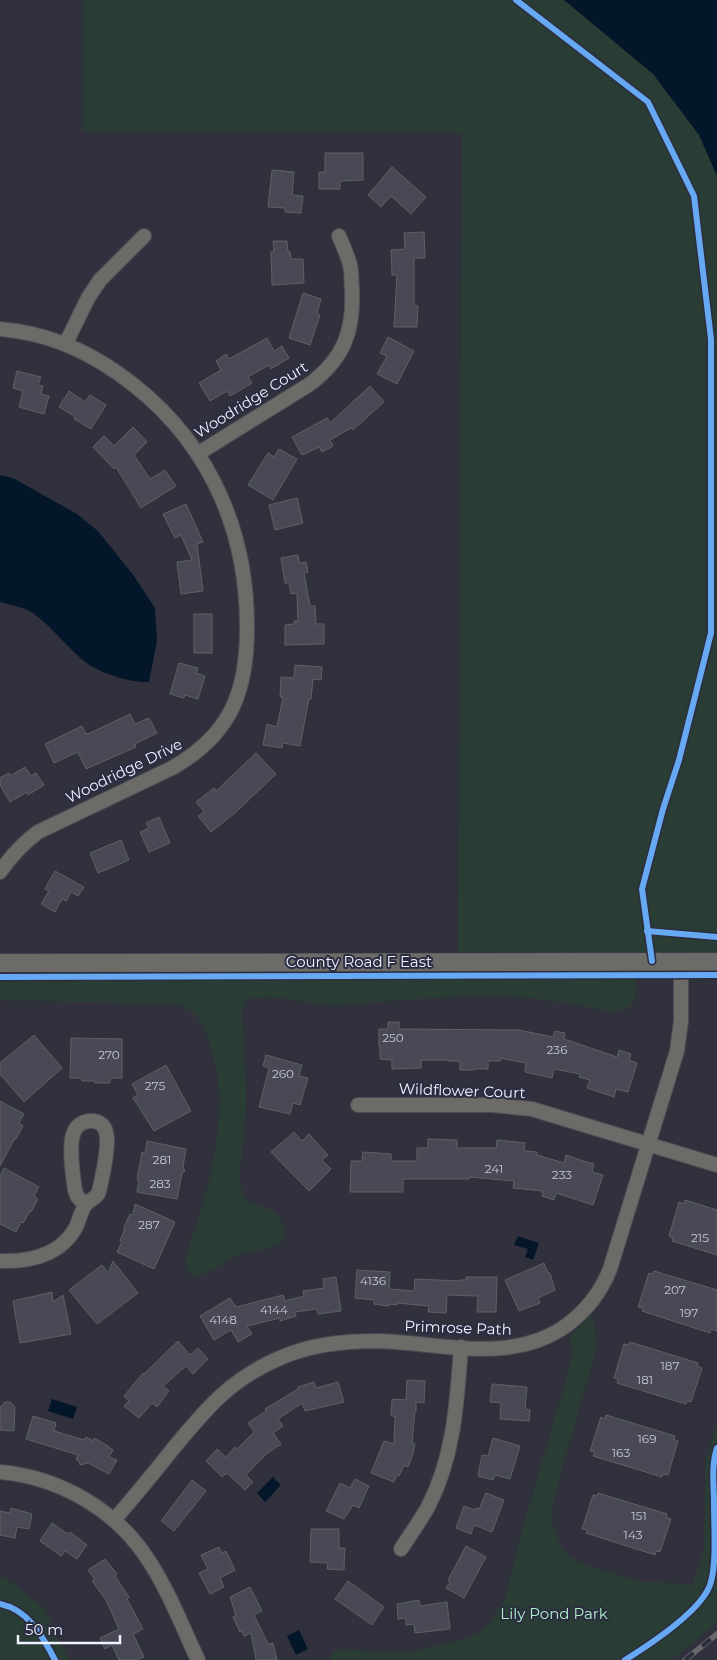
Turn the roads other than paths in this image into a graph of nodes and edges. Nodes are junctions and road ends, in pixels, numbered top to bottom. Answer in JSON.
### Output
{"nodes":[{"id":1,"x":144,"y":236,"type":"dead end"},
{"id":2,"x":339,"y":236,"type":"dead end"},
{"id":3,"x":0,"y":329,"type":"edge"},
{"id":4,"x":66,"y":343,"type":"junction"},
{"id":5,"x":199,"y":453,"type":"junction"},
{"id":6,"x":0,"y":872,"type":"edge"},
{"id":7,"x":681,"y":961,"type":"junction"},
{"id":8,"x":717,"y":962,"type":"edge"},
{"id":9,"x":0,"y":963,"type":"edge"},
{"id":10,"x":358,"y":1105,"type":"dead end"},
{"id":11,"x":649,"y":1144,"type":"junction"},
{"id":12,"x":717,"y":1165,"type":"edge"},
{"id":13,"x":85,"y":1205,"type":"junction"},
{"id":14,"x":0,"y":1261,"type":"edge"},
{"id":15,"x":461,"y":1347,"type":"junction"},
{"id":16,"x":0,"y":1472,"type":"edge"},
{"id":17,"x":114,"y":1520,"type":"junction"},
{"id":18,"x":401,"y":1549,"type":"dead end"},
{"id":19,"x":198,"y":1660,"type":"edge"}],
"edges":[{"from":1,"to":4,"type":"street"},
{"from":2,"to":5,"type":"street","name":"Woodridge Court"},
{"from":3,"to":4,"type":"street","name":"Woodridge Drive"},
{"from":4,"to":5,"type":"street","name":"Woodridge Drive"},
{"from":5,"to":6,"type":"street","name":"Woodridge Drive"},
{"from":7,"to":8,"type":"street","name":"County Road F East"},
{"from":7,"to":9,"type":"street","name":"County Road F East"},
{"from":7,"to":11,"type":"street","name":"Primrose Path"},
{"from":10,"to":11,"type":"street","name":"Wildflower Court"},
{"from":11,"to":12,"type":"street","name":"Wildflower Court"},
{"from":11,"to":15,"type":"street","name":"Primrose Path"},
{"from":13,"to":13,"type":"street"},
{"from":13,"to":14,"type":"street"},
{"from":15,"to":17,"type":"street","name":"Primrose Path"},
{"from":15,"to":18,"type":"street"},
{"from":16,"to":17,"type":"street"},
{"from":17,"to":19,"type":"street"}]}
